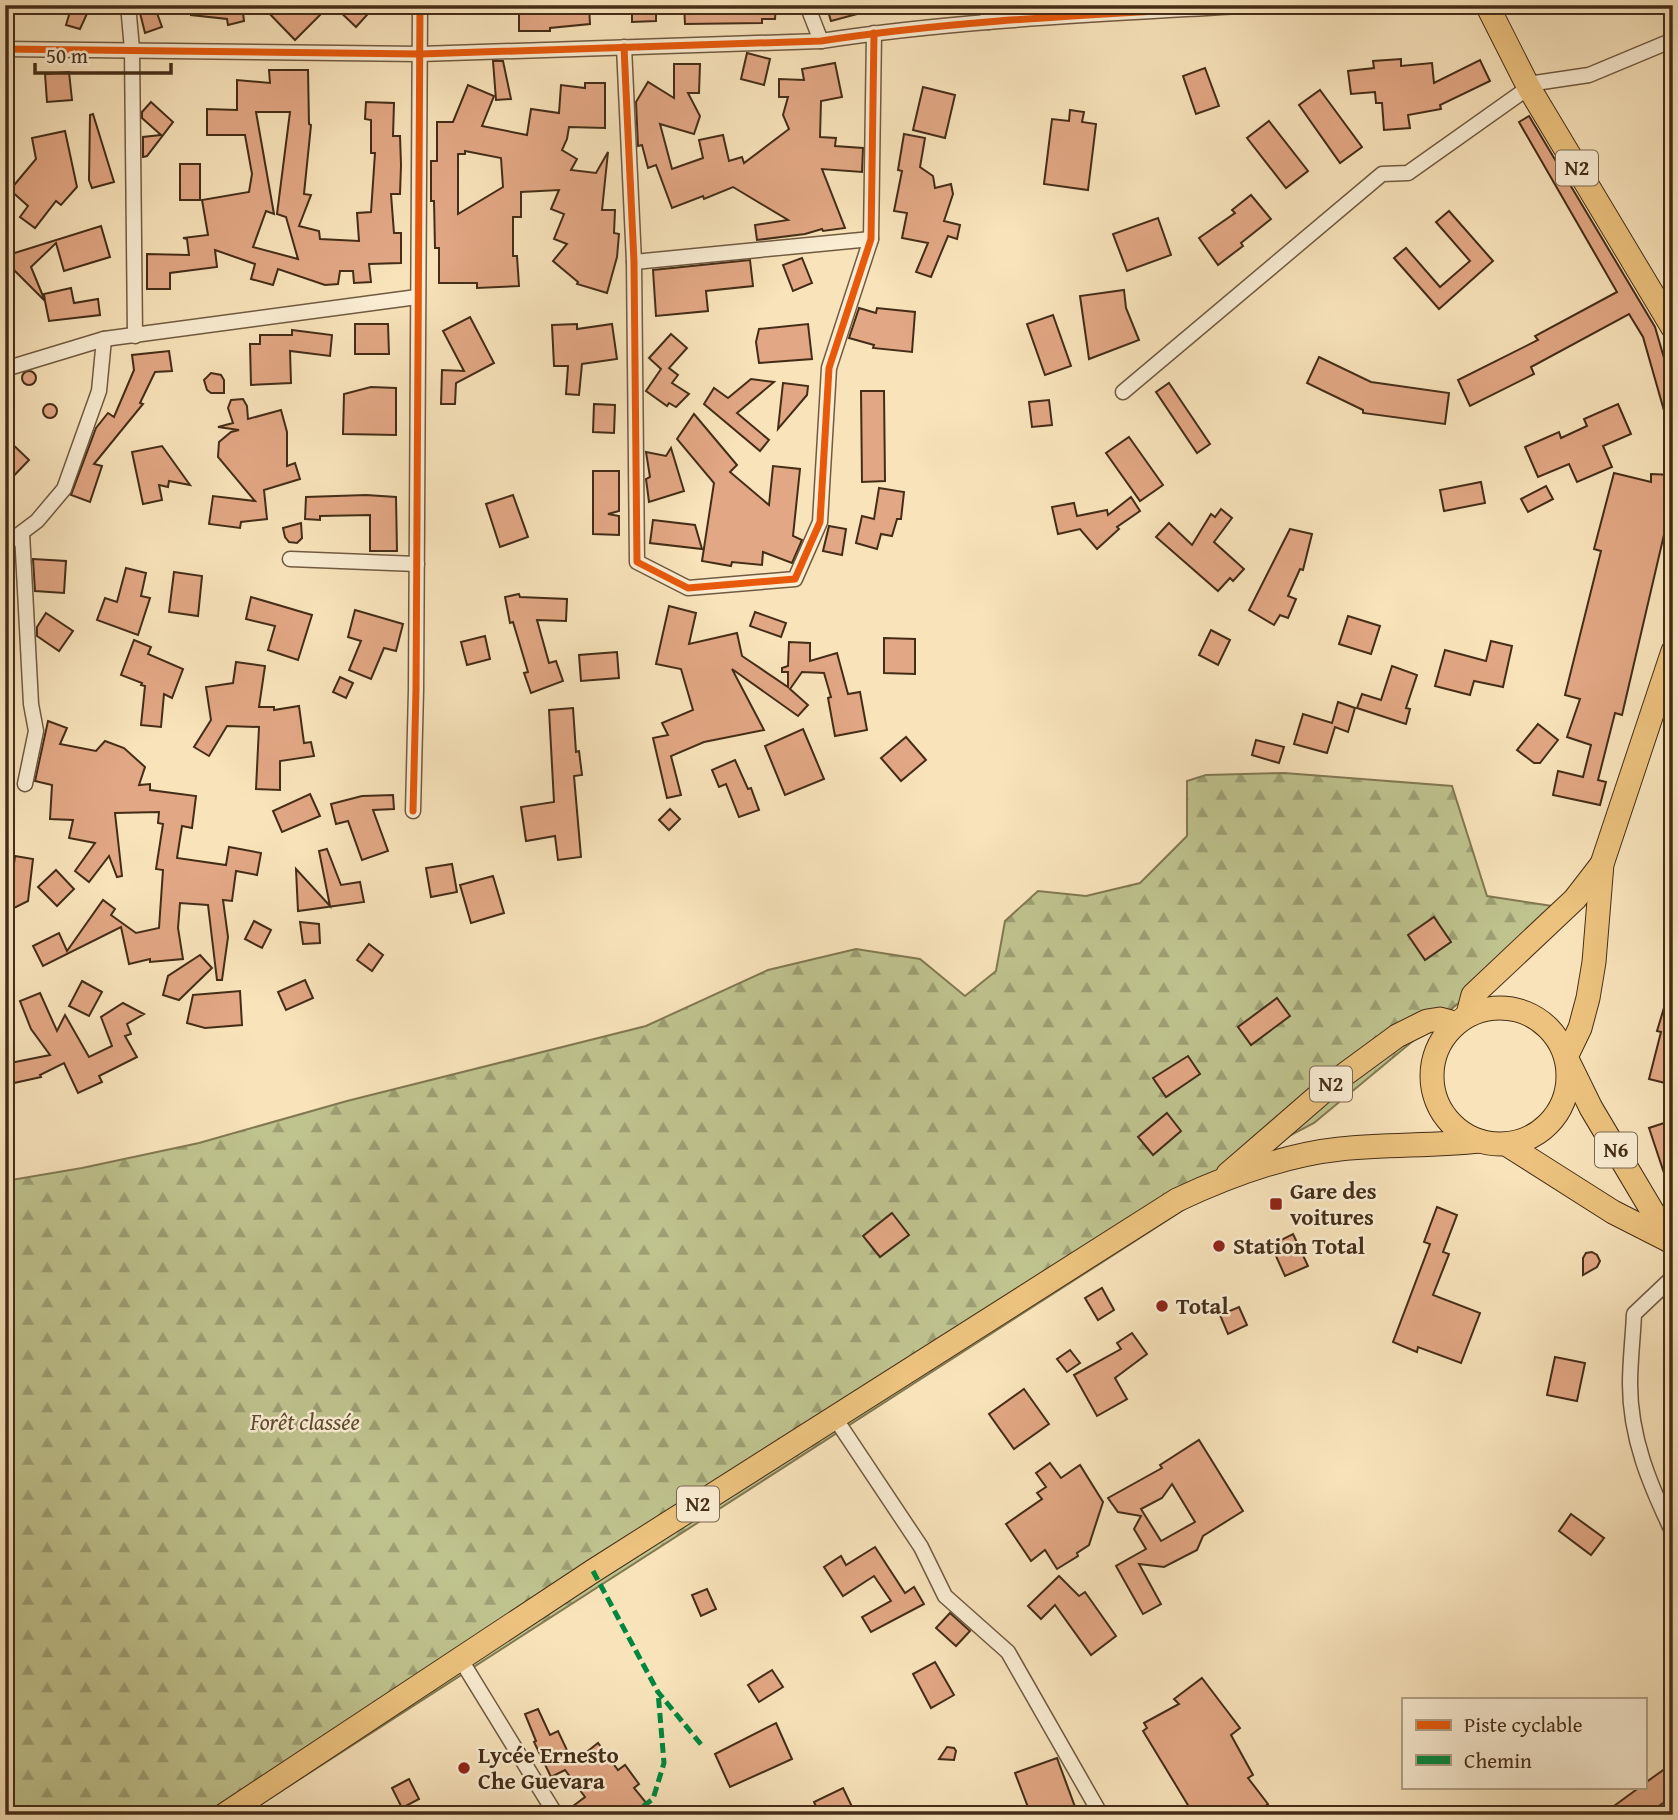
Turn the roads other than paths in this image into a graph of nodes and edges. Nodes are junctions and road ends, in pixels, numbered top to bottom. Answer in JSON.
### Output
{"nodes":[{"id":1,"x":128,"y":5,"type":"edge"},
{"id":2,"x":420,"y":5,"type":"edge"},
{"id":3,"x":807,"y":5,"type":"edge"},
{"id":4,"x":986,"y":5,"type":"edge"},
{"id":5,"x":1256,"y":5,"type":"edge"},
{"id":6,"x":1487,"y":5,"type":"edge"},
{"id":7,"x":989,"y":22,"type":"junction"},
{"id":8,"x":874,"y":33,"type":"junction"},
{"id":9,"x":1673,"y":40,"type":"edge"},
{"id":10,"x":821,"y":41,"type":"junction"},
{"id":11,"x":624,"y":47,"type":"junction"},
{"id":12,"x":5,"y":49,"type":"edge"},
{"id":13,"x":132,"y":49,"type":"junction"},
{"id":14,"x":421,"y":54,"type":"junction"},
{"id":15,"x":1529,"y":88,"type":"junction"},
{"id":16,"x":871,"y":239,"type":"junction"},
{"id":17,"x":634,"y":262,"type":"junction"},
{"id":18,"x":417,"y":297,"type":"junction"},
{"id":19,"x":1673,"y":328,"type":"edge"},
{"id":20,"x":135,"y":336,"type":"junction"},
{"id":21,"x":104,"y":339,"type":"junction"},
{"id":22,"x":5,"y":369,"type":"edge"},
{"id":23,"x":1123,"y":392,"type":"dead end"},
{"id":24,"x":22,"y":533,"type":"junction"},
{"id":25,"x":5,"y":545,"type":"edge"},
{"id":26,"x":290,"y":559,"type":"dead end"},
{"id":27,"x":417,"y":564,"type":"junction"},
{"id":28,"x":1673,"y":651,"type":"edge"},
{"id":29,"x":25,"y":784,"type":"dead end"},
{"id":30,"x":413,"y":811,"type":"dead end"},
{"id":31,"x":1602,"y":864,"type":"junction"},
{"id":32,"x":1462,"y":1019,"type":"junction"},
{"id":33,"x":1566,"y":1057,"type":"junction"},
{"id":34,"x":1479,"y":1141,"type":"junction"},
{"id":35,"x":1506,"y":1144,"type":"junction"},
{"id":36,"x":1223,"y":1178,"type":"junction"},
{"id":37,"x":1671,"y":1242,"type":"edge"},
{"id":38,"x":1673,"y":1277,"type":"edge"},
{"id":39,"x":835,"y":1418,"type":"junction"},
{"id":40,"x":1673,"y":1533,"type":"edge"},
{"id":41,"x":461,"y":1660,"type":"junction"},
{"id":42,"x":224,"y":1815,"type":"edge"},
{"id":43,"x":556,"y":1815,"type":"edge"},
{"id":44,"x":1101,"y":1815,"type":"edge"}],
"edges":[{"from":1,"to":13,"type":"street"},
{"from":2,"to":14,"type":"street"},
{"from":3,"to":10,"type":"street"},
{"from":4,"to":7,"type":"street"},
{"from":5,"to":7,"type":"street"},
{"from":6,"to":15,"type":"highway","number":"N2"},
{"from":7,"to":8,"type":"street"},
{"from":8,"to":10,"type":"street"},
{"from":8,"to":16,"type":"street"},
{"from":9,"to":15,"type":"street"},
{"from":10,"to":11,"type":"street"},
{"from":11,"to":14,"type":"street"},
{"from":11,"to":17,"type":"street"},
{"from":12,"to":13,"type":"street"},
{"from":13,"to":14,"type":"street"},
{"from":13,"to":20,"type":"street"},
{"from":14,"to":18,"type":"street"},
{"from":15,"to":19,"type":"highway","number":"N2"},
{"from":15,"to":23,"type":"street"},
{"from":16,"to":17,"type":"street"},
{"from":16,"to":17,"type":"street"},
{"from":18,"to":20,"type":"street"},
{"from":18,"to":27,"type":"street"},
{"from":20,"to":21,"type":"street"},
{"from":21,"to":22,"type":"street"},
{"from":21,"to":24,"type":"street"},
{"from":24,"to":25,"type":"street"},
{"from":24,"to":29,"type":"street"},
{"from":26,"to":27,"type":"street"},
{"from":27,"to":30,"type":"street"},
{"from":28,"to":31,"type":"highway"},
{"from":31,"to":32,"type":"highway"},
{"from":31,"to":33,"type":"highway"},
{"from":32,"to":33,"type":"highway"},
{"from":32,"to":34,"type":"highway"},
{"from":32,"to":36,"type":"highway","number":"N2"},
{"from":33,"to":35,"type":"highway"},
{"from":33,"to":37,"type":"highway","number":"N6"},
{"from":34,"to":35,"type":"highway"},
{"from":34,"to":36,"type":"highway","number":"N2"},
{"from":35,"to":37,"type":"highway","number":"N6"},
{"from":36,"to":39,"type":"highway","number":"N2"},
{"from":38,"to":40,"type":"street"},
{"from":39,"to":41,"type":"highway","number":"N2"},
{"from":39,"to":44,"type":"street"},
{"from":41,"to":42,"type":"highway","number":"N2"},
{"from":41,"to":43,"type":"street"}]}
